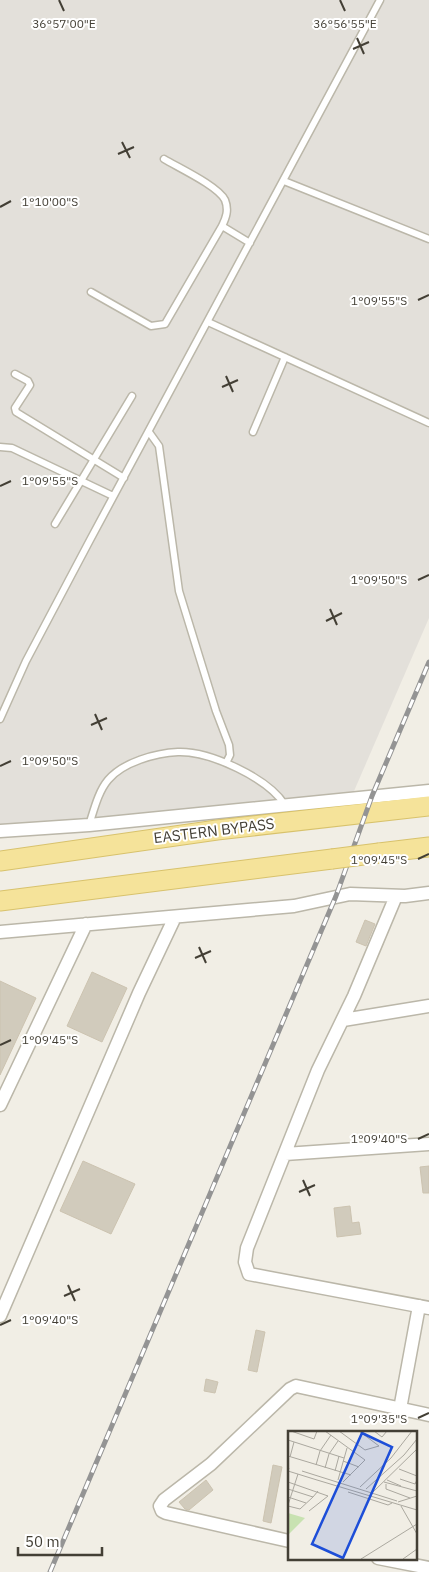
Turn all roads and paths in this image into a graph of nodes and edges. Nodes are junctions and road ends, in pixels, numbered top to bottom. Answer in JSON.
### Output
{"nodes":[{"id":1,"x":380,"y":0,"type":"edge"},
{"id":2,"x":164,"y":159,"type":"dead end"},
{"id":3,"x":284,"y":181,"type":"junction"},
{"id":4,"x":222,"y":226,"type":"junction"},
{"id":5,"x":429,"y":239,"type":"edge"},
{"id":6,"x":250,"y":243,"type":"junction"},
{"id":7,"x":91,"y":292,"type":"dead end"},
{"id":8,"x":208,"y":322,"type":"junction"},
{"id":9,"x":285,"y":357,"type":"junction"},
{"id":10,"x":15,"y":374,"type":"dead end"},
{"id":11,"x":132,"y":396,"type":"dead end"},
{"id":12,"x":429,"y":423,"type":"edge"},
{"id":13,"x":148,"y":432,"type":"junction"},
{"id":14,"x":253,"y":432,"type":"dead end"},
{"id":15,"x":0,"y":447,"type":"edge"},
{"id":16,"x":94,"y":460,"type":"junction"},
{"id":17,"x":124,"y":478,"type":"junction"},
{"id":18,"x":81,"y":482,"type":"junction"},
{"id":19,"x":113,"y":496,"type":"junction"},
{"id":20,"x":56,"y":524,"type":"dead end"},
{"id":21,"x":0,"y":719,"type":"edge"},
{"id":22,"x":226,"y":763,"type":"junction"},
{"id":23,"x":429,"y":791,"type":"edge"},
{"id":24,"x":285,"y":805,"type":"junction"},
{"id":25,"x":429,"y":806,"type":"edge"},
{"id":26,"x":89,"y":825,"type":"junction"},
{"id":27,"x":0,"y":831,"type":"edge"},
{"id":28,"x":429,"y":847,"type":"edge"},
{"id":29,"x":0,"y":861,"type":"edge"},
{"id":30,"x":429,"y":893,"type":"edge"},
{"id":31,"x":396,"y":896,"type":"junction"},
{"id":32,"x":0,"y":901,"type":"edge"},
{"id":33,"x":176,"y":917,"type":"junction"},
{"id":34,"x":86,"y":924,"type":"junction"},
{"id":35,"x":0,"y":932,"type":"edge"},
{"id":36,"x":429,"y":1006,"type":"edge"},
{"id":37,"x":343,"y":1020,"type":"junction"},
{"id":38,"x":0,"y":1105,"type":"edge"},
{"id":39,"x":429,"y":1144,"type":"edge"},
{"id":40,"x":286,"y":1154,"type":"junction"},
{"id":41,"x":424,"y":1307,"type":"edge"},
{"id":42,"x":0,"y":1316,"type":"edge"},
{"id":43,"x":400,"y":1409,"type":"junction"},
{"id":44,"x":429,"y":1415,"type":"edge"},
{"id":45,"x":288,"y":1541,"type":"edge"},
{"id":46,"x":388,"y":1560,"type":"edge"},
{"id":47,"x":429,"y":1568,"type":"edge"}],
"edges":[{"from":1,"to":3,"type":"lane"},
{"from":2,"to":4,"type":"lane"},
{"from":3,"to":5,"type":"lane"},
{"from":3,"to":6,"type":"lane"},
{"from":4,"to":6,"type":"lane"},
{"from":4,"to":7,"type":"lane"},
{"from":6,"to":8,"type":"lane"},
{"from":8,"to":9,"type":"lane"},
{"from":8,"to":13,"type":"lane"},
{"from":9,"to":12,"type":"lane"},
{"from":9,"to":14,"type":"lane"},
{"from":10,"to":16,"type":"lane"},
{"from":11,"to":16,"type":"lane"},
{"from":13,"to":17,"type":"lane"},
{"from":13,"to":22,"type":"lane"},
{"from":15,"to":18,"type":"lane"},
{"from":16,"to":17,"type":"lane"},
{"from":16,"to":18,"type":"lane"},
{"from":17,"to":19,"type":"lane"},
{"from":18,"to":19,"type":"lane"},
{"from":18,"to":20,"type":"lane"},
{"from":19,"to":21,"type":"lane"},
{"from":22,"to":24,"type":"lane"},
{"from":22,"to":26,"type":"lane"},
{"from":23,"to":24,"type":"street"},
{"from":24,"to":26,"type":"street"},
{"from":25,"to":29,"type":"main road","name":"EASTERN BYPASS"},
{"from":26,"to":27,"type":"street"},
{"from":28,"to":32,"type":"main road","bridge":true},
{"from":30,"to":31,"type":"street"},
{"from":31,"to":33,"type":"street"},
{"from":31,"to":37,"type":"street"},
{"from":33,"to":34,"type":"street"},
{"from":33,"to":42,"type":"street"},
{"from":34,"to":35,"type":"street"},
{"from":34,"to":38,"type":"street"},
{"from":36,"to":37,"type":"street"},
{"from":37,"to":40,"type":"street"},
{"from":39,"to":40,"type":"street"},
{"from":40,"to":41,"type":"street"},
{"from":41,"to":43,"type":"street"},
{"from":43,"to":44,"type":"street"},
{"from":43,"to":45,"type":"street"},
{"from":46,"to":47,"type":"street"}]}
